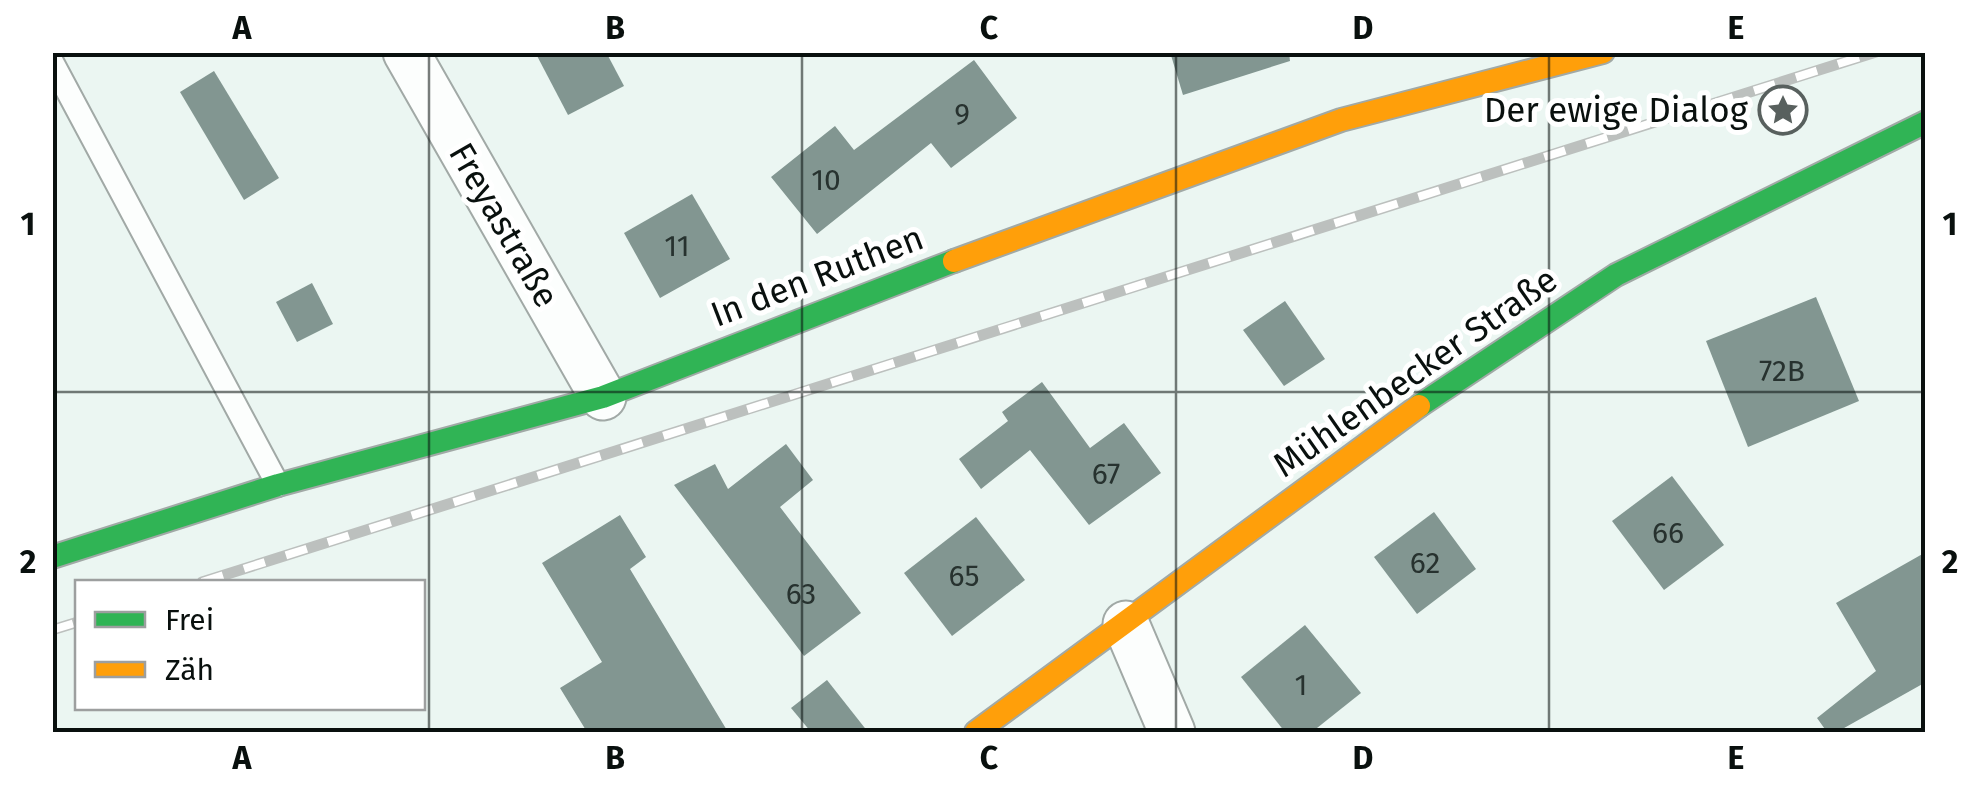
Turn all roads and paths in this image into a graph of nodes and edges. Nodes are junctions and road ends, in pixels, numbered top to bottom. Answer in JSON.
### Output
{"nodes":[{"id":1,"x":406,"y":52,"type":"edge"},
{"id":2,"x":1603,"y":52,"type":"edge"},
{"id":3,"x":52,"y":62,"type":"edge"},
{"id":4,"x":1926,"y":122,"type":"edge"},
{"id":5,"x":602,"y":397,"type":"junction"},
{"id":6,"x":278,"y":485,"type":"junction"},
{"id":7,"x":52,"y":557,"type":"edge"},
{"id":8,"x":1126,"y":624,"type":"junction"},
{"id":9,"x":976,"y":732,"type":"edge"},
{"id":10,"x":1172,"y":732,"type":"edge"}],
"edges":[{"from":1,"to":5,"type":"street","name":"Freyastraße"},
{"from":2,"to":5,"type":"street","name":"In den Ruthen"},
{"from":3,"to":6,"type":"lane"},
{"from":4,"to":8,"type":"street","name":"Mühlenbecker Straße"},
{"from":5,"to":6,"type":"street","name":"In den Ruthen"},
{"from":6,"to":7,"type":"street","name":"In den Ruthen"},
{"from":8,"to":9,"type":"street","name":"Mühlenbecker Straße"},
{"from":8,"to":10,"type":"street"}]}
